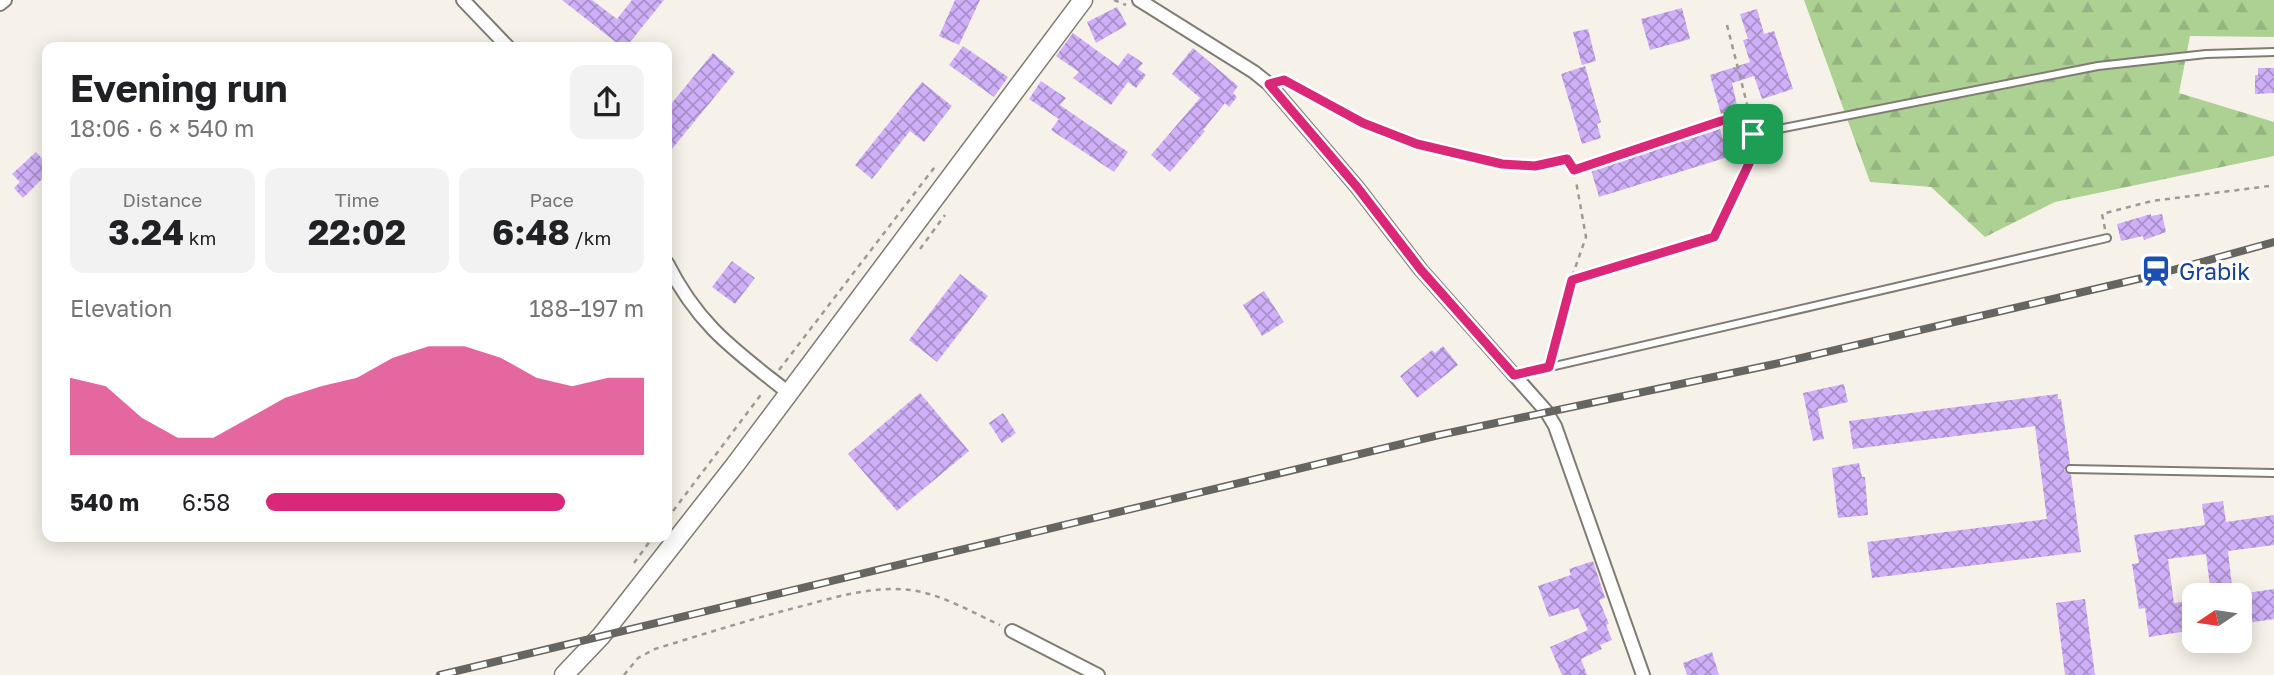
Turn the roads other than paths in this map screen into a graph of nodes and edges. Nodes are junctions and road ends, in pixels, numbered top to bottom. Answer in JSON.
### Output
{"nodes":[{"id":1,"x":5,"y":0,"type":"edge"},
{"id":2,"x":463,"y":0,"type":"edge"},
{"id":3,"x":1139,"y":0,"type":"edge"},
{"id":4,"x":1081,"y":1,"type":"edge"},
{"id":5,"x":0,"y":4,"type":"edge"},
{"id":6,"x":503,"y":42,"type":"edge"},
{"id":7,"x":2274,"y":52,"type":"edge"},
{"id":8,"x":1269,"y":84,"type":"junction"},
{"id":9,"x":2108,"y":238,"type":"road end"},
{"id":10,"x":672,"y":271,"type":"edge"},
{"id":11,"x":1514,"y":375,"type":"junction"},
{"id":12,"x":790,"y":394,"type":"junction"},
{"id":13,"x":2070,"y":469,"type":"dead end"},
{"id":14,"x":2274,"y":473,"type":"edge"},
{"id":15,"x":1012,"y":631,"type":"road end"},
{"id":16,"x":564,"y":675,"type":"edge"},
{"id":17,"x":1098,"y":675,"type":"edge"},
{"id":18,"x":1643,"y":675,"type":"edge"}],
"edges":[{"from":1,"to":5,"type":"street"},
{"from":2,"to":6,"type":"street"},
{"from":3,"to":8,"type":"street"},
{"from":4,"to":12,"type":"main road"},
{"from":7,"to":8,"type":"lane"},
{"from":8,"to":11,"type":"street"},
{"from":9,"to":11,"type":"lane"},
{"from":10,"to":12,"type":"street"},
{"from":11,"to":18,"type":"street"},
{"from":12,"to":16,"type":"main road"},
{"from":13,"to":14,"type":"lane"},
{"from":15,"to":17,"type":"street"}]}
